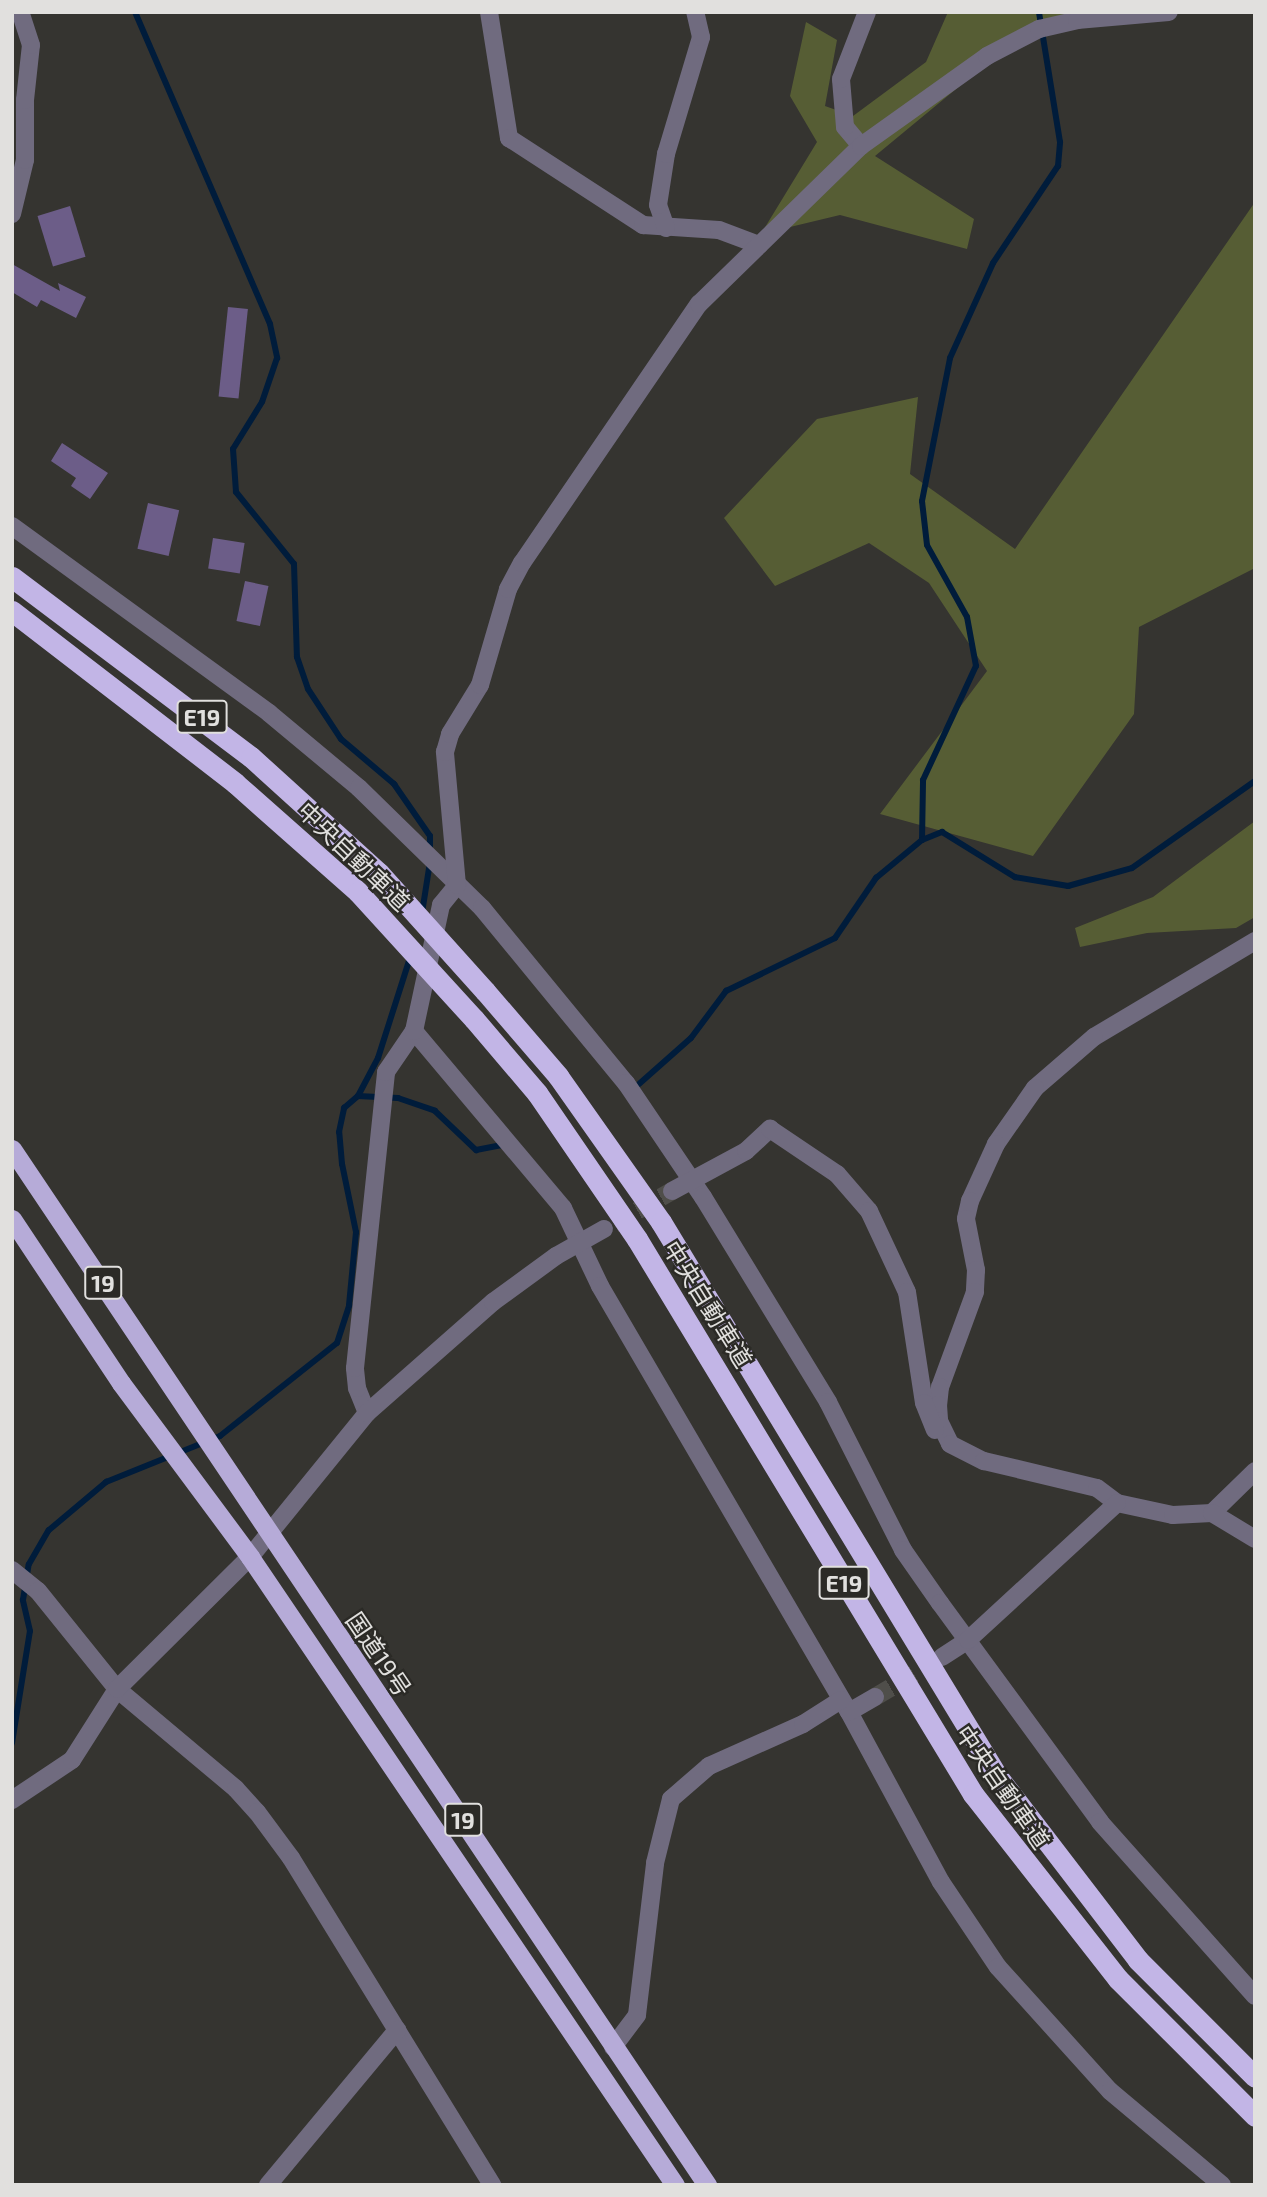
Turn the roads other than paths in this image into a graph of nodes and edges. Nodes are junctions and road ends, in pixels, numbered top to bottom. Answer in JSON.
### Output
{"nodes":[{"id":1,"x":20,"y":12,"type":"edge"},
{"id":2,"x":489,"y":12,"type":"edge"},
{"id":3,"x":695,"y":12,"type":"edge"},
{"id":4,"x":867,"y":12,"type":"edge"},
{"id":5,"x":1169,"y":12,"type":"edge"},
{"id":6,"x":861,"y":146,"type":"junction"},
{"id":7,"x":12,"y":214,"type":"edge"},
{"id":8,"x":666,"y":228,"type":"junction"},
{"id":9,"x":759,"y":245,"type":"junction"},
{"id":10,"x":12,"y":526,"type":"edge"},
{"id":11,"x":12,"y":577,"type":"edge"},
{"id":12,"x":12,"y":611,"type":"edge"},
{"id":13,"x":452,"y":880,"type":"junction"},
{"id":14,"x":1255,"y":941,"type":"edge"},
{"id":15,"x":414,"y":1031,"type":"junction"},
{"id":16,"x":12,"y":1149,"type":"edge"},
{"id":17,"x":692,"y":1182,"type":"junction"},
{"id":18,"x":672,"y":1191,"type":"tunnel mouth"},
{"id":19,"x":12,"y":1219,"type":"edge"},
{"id":20,"x":604,"y":1230,"type":"tunnel mouth"},
{"id":21,"x":580,"y":1242,"type":"junction"},
{"id":22,"x":367,"y":1413,"type":"junction"},
{"id":23,"x":943,"y":1435,"type":"junction"},
{"id":24,"x":1255,"y":1471,"type":"edge"},
{"id":25,"x":1117,"y":1503,"type":"junction"},
{"id":26,"x":1212,"y":1513,"type":"junction"},
{"id":27,"x":269,"y":1536,"type":"junction"},
{"id":28,"x":1255,"y":1539,"type":"edge"},
{"id":29,"x":250,"y":1557,"type":"junction"},
{"id":30,"x":12,"y":1570,"type":"edge"},
{"id":31,"x":968,"y":1640,"type":"junction"},
{"id":32,"x":942,"y":1657,"type":"tunnel mouth"},
{"id":33,"x":117,"y":1689,"type":"junction"},
{"id":34,"x":875,"y":1697,"type":"tunnel mouth"},
{"id":35,"x":845,"y":1706,"type":"junction"},
{"id":36,"x":12,"y":1800,"type":"edge"},
{"id":37,"x":1255,"y":1996,"type":"edge"},
{"id":38,"x":397,"y":2030,"type":"junction"},
{"id":39,"x":612,"y":2047,"type":"junction"},
{"id":40,"x":1255,"y":2077,"type":"edge"},
{"id":41,"x":1255,"y":2116,"type":"edge"},
{"id":42,"x":268,"y":2185,"type":"edge"},
{"id":43,"x":492,"y":2185,"type":"edge"},
{"id":44,"x":675,"y":2185,"type":"edge"},
{"id":45,"x":707,"y":2185,"type":"edge"},
{"id":46,"x":1222,"y":2185,"type":"edge"}],
"edges":[{"from":1,"to":7,"type":"street"},
{"from":2,"to":8,"type":"street"},
{"from":3,"to":8,"type":"street"},
{"from":4,"to":6,"type":"street"},
{"from":5,"to":6,"type":"street"},
{"from":6,"to":9,"type":"street"},
{"from":8,"to":9,"type":"street"},
{"from":9,"to":13,"type":"street"},
{"from":10,"to":13,"type":"street"},
{"from":11,"to":40,"type":"highway","name":"中央自動車道","number":"E19","bridge":true},
{"from":12,"to":41,"type":"highway","name":"中央自動車道","number":"E19","bridge":true},
{"from":13,"to":15,"type":"street"},
{"from":13,"to":17,"type":"street"},
{"from":14,"to":23,"type":"street"},
{"from":15,"to":21,"type":"street"},
{"from":15,"to":22,"type":"street"},
{"from":16,"to":27,"type":"highway","name":"国道19号","number":"19"},
{"from":17,"to":18,"type":"street"},
{"from":17,"to":23,"type":"street"},
{"from":17,"to":31,"type":"street"},
{"from":19,"to":29,"type":"highway","number":"19"},
{"from":20,"to":21,"type":"street"},
{"from":21,"to":22,"type":"street"},
{"from":21,"to":35,"type":"street"},
{"from":22,"to":27,"type":"street"},
{"from":23,"to":25,"type":"street"},
{"from":24,"to":26,"type":"street"},
{"from":25,"to":26,"type":"street"},
{"from":25,"to":31,"type":"street"},
{"from":26,"to":28,"type":"street"},
{"from":27,"to":29,"type":"street"},
{"from":27,"to":39,"type":"highway","name":"国道19号","number":"19"},
{"from":29,"to":33,"type":"street"},
{"from":29,"to":44,"type":"highway","number":"19"},
{"from":30,"to":33,"type":"street"},
{"from":31,"to":32,"type":"street"},
{"from":31,"to":37,"type":"street"},
{"from":33,"to":36,"type":"street"},
{"from":33,"to":38,"type":"street"},
{"from":34,"to":35,"type":"street"},
{"from":35,"to":39,"type":"street"},
{"from":35,"to":46,"type":"street"},
{"from":38,"to":42,"type":"street"},
{"from":38,"to":43,"type":"street"},
{"from":39,"to":45,"type":"highway","name":"国道19号","number":"19"}]}
